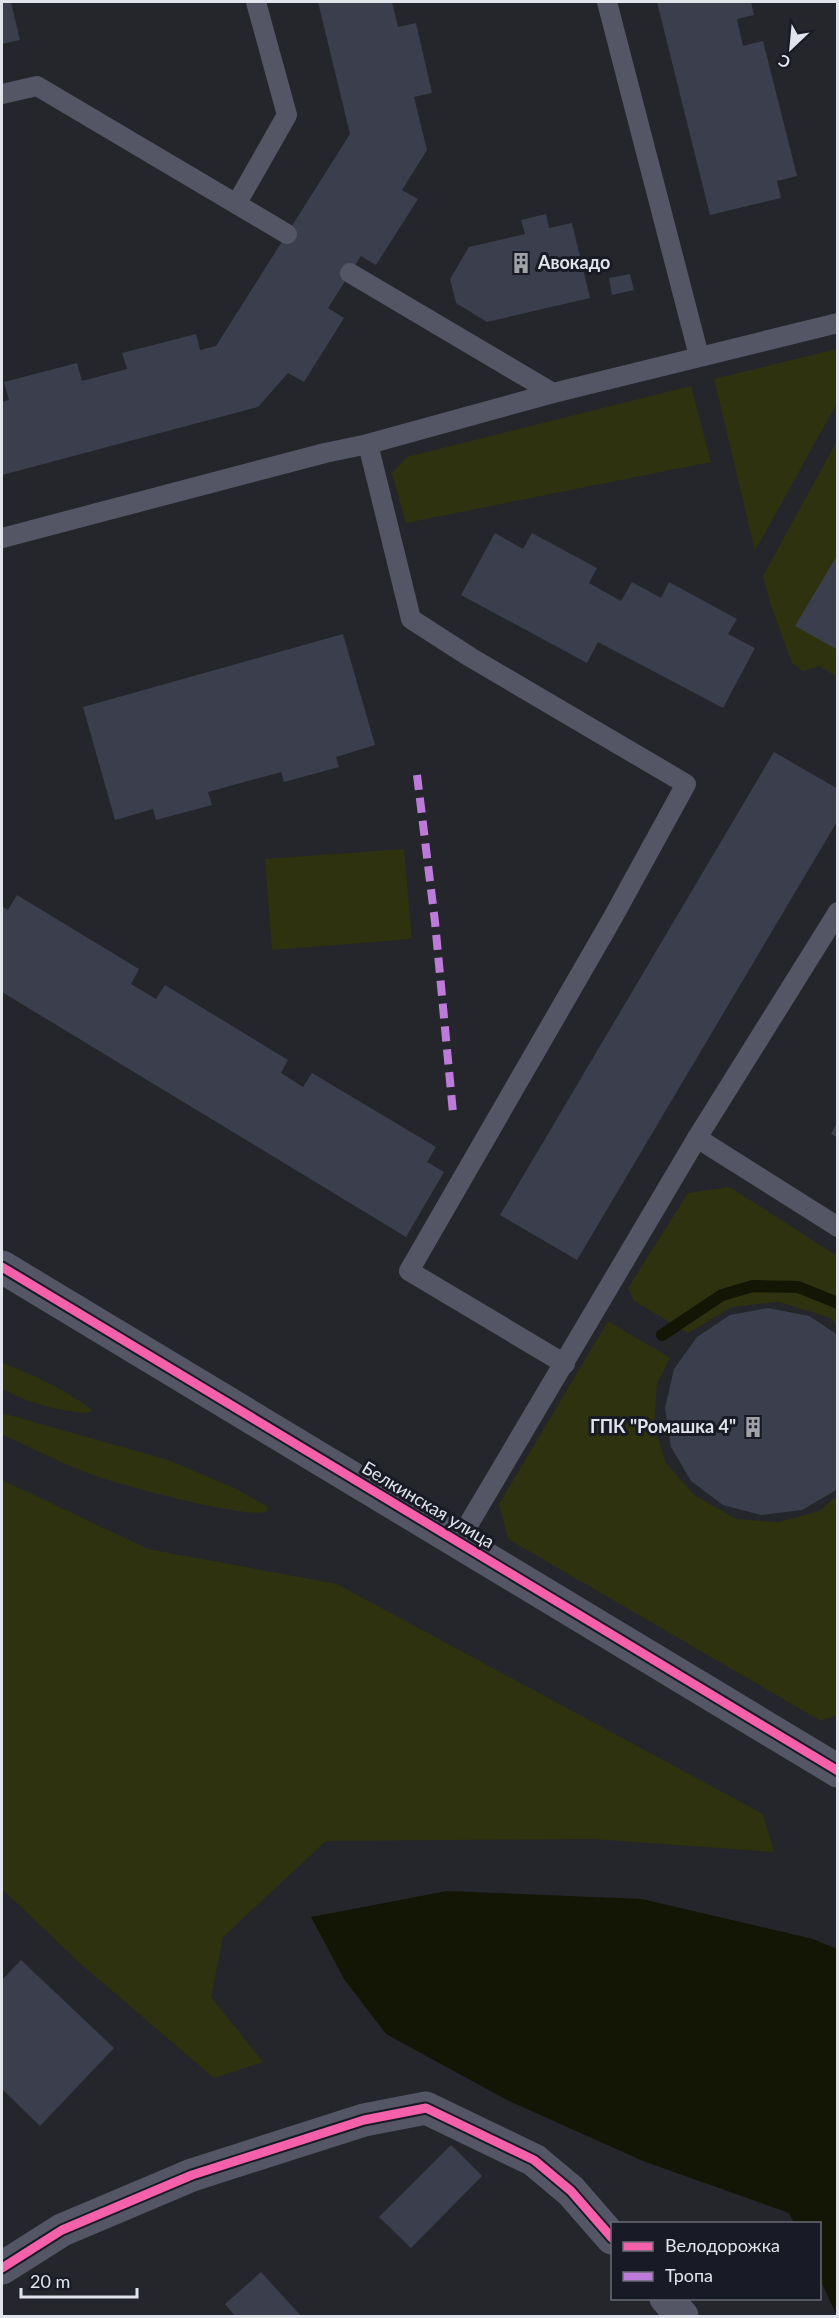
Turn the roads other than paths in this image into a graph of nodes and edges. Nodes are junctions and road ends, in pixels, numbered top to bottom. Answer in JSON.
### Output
{"nodes":[{"id":1,"x":256,"y":2,"type":"edge"},
{"id":2,"x":607,"y":2,"type":"edge"},
{"id":3,"x":2,"y":94,"type":"edge"},
{"id":4,"x":237,"y":203,"type":"junction"},
{"id":5,"x":287,"y":234,"type":"dead end"},
{"id":6,"x":350,"y":273,"type":"dead end"},
{"id":7,"x":837,"y":323,"type":"edge"},
{"id":8,"x":699,"y":356,"type":"junction"},
{"id":9,"x":553,"y":393,"type":"junction"},
{"id":10,"x":368,"y":444,"type":"junction"},
{"id":11,"x":2,"y":538,"type":"edge"},
{"id":12,"x":837,"y":912,"type":"edge"},
{"id":13,"x":696,"y":1138,"type":"junction"},
{"id":14,"x":837,"y":1227,"type":"edge"},
{"id":15,"x":2,"y":1267,"type":"edge"},
{"id":16,"x":565,"y":1364,"type":"junction"},
{"id":17,"x":458,"y":1542,"type":"junction"},
{"id":18,"x":835,"y":1765,"type":"edge"},
{"id":19,"x":611,"y":2237,"type":"edge"},
{"id":20,"x":2,"y":2268,"type":"edge"},
{"id":21,"x":668,"y":2300,"type":"edge"},
{"id":22,"x":682,"y":2316,"type":"edge"}],
"edges":[{"from":1,"to":4,"type":"lane"},
{"from":2,"to":8,"type":"lane"},
{"from":3,"to":4,"type":"lane"},
{"from":4,"to":5,"type":"lane"},
{"from":6,"to":9,"type":"lane"},
{"from":7,"to":8,"type":"lane"},
{"from":8,"to":9,"type":"lane"},
{"from":9,"to":10,"type":"lane"},
{"from":10,"to":11,"type":"lane"},
{"from":10,"to":16,"type":"lane"},
{"from":12,"to":13,"type":"lane"},
{"from":13,"to":14,"type":"lane"},
{"from":13,"to":16,"type":"lane"},
{"from":15,"to":17,"type":"street","name":"Белкинская улица"},
{"from":16,"to":17,"type":"lane"},
{"from":17,"to":18,"type":"street","name":"Белкинская улица"},
{"from":19,"to":20,"type":"street"},
{"from":21,"to":22,"type":"street"}]}
